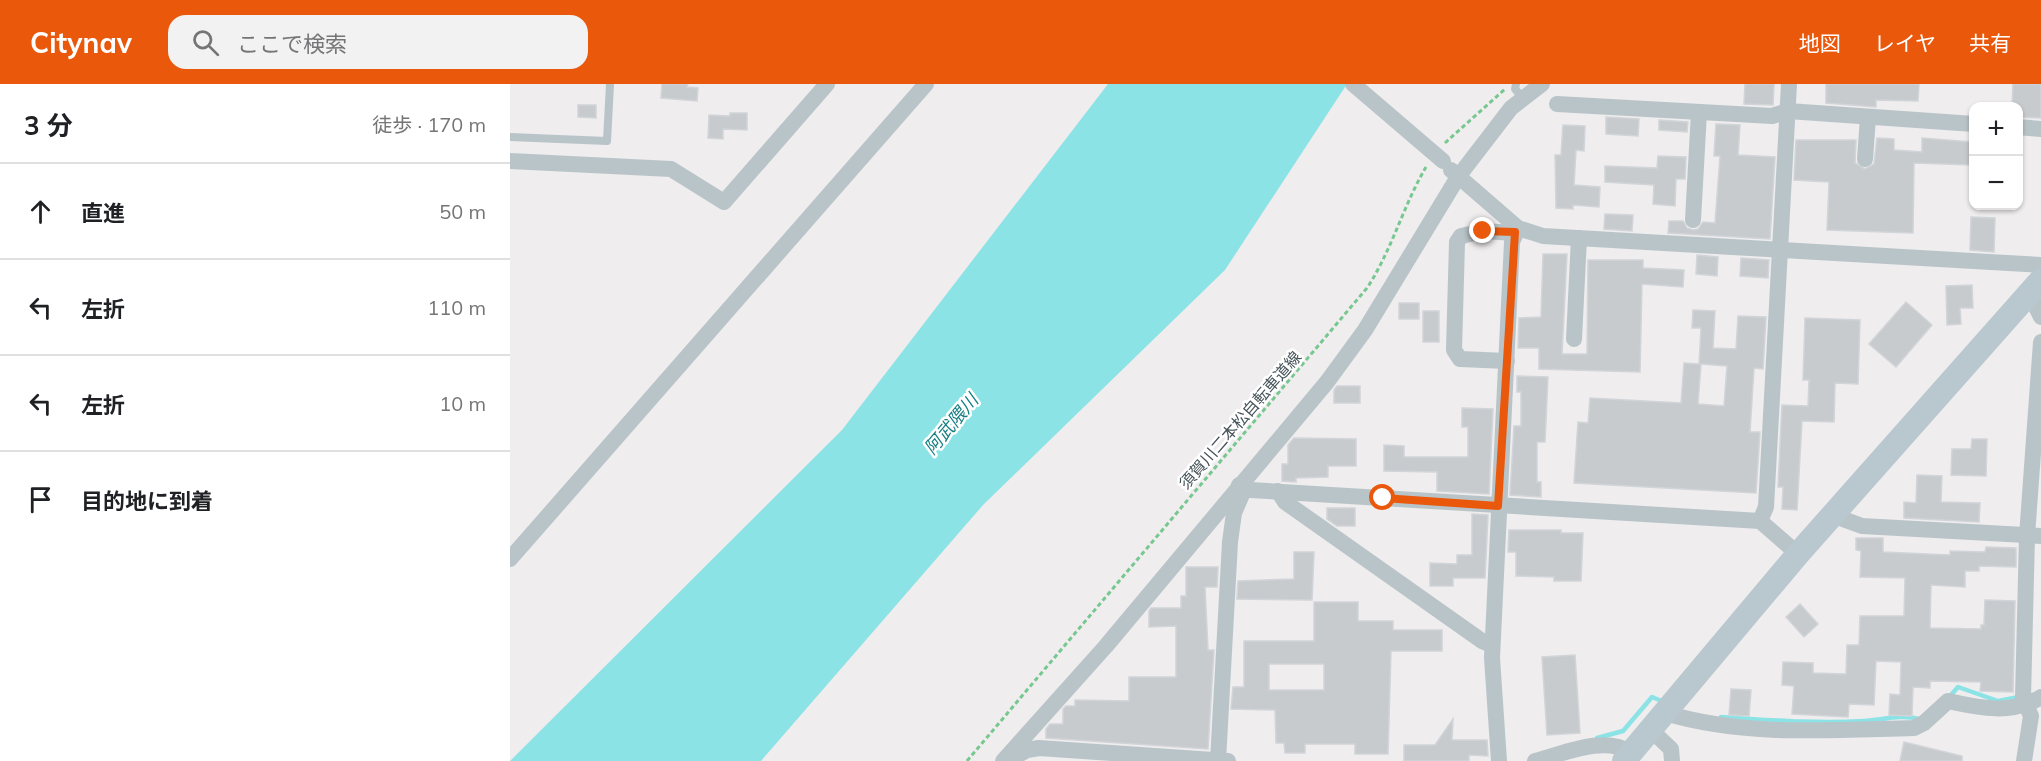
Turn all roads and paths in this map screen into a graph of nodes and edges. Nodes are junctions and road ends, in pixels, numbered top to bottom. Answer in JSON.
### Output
{"nodes":[{"id":1,"x":610,"y":84,"type":"edge"},
{"id":2,"x":826,"y":84,"type":"edge"},
{"id":3,"x":926,"y":84,"type":"edge"},
{"id":4,"x":1353,"y":84,"type":"edge"},
{"id":5,"x":1511,"y":84,"type":"edge"},
{"id":6,"x":1542,"y":84,"type":"edge"},
{"id":7,"x":1789,"y":84,"type":"edge"},
{"id":8,"x":1519,"y":91,"type":"edge"},
{"id":9,"x":1557,"y":104,"type":"dead end"},
{"id":10,"x":1788,"y":111,"type":"junction"},
{"id":11,"x":1699,"y":112,"type":"junction"},
{"id":12,"x":1868,"y":117,"type":"junction"},
{"id":13,"x":1969,"y":124,"type":"edge"},
{"id":14,"x":2023,"y":128,"type":"edge"},
{"id":15,"x":2041,"y":129,"type":"edge"},
{"id":16,"x":510,"y":137,"type":"edge"},
{"id":17,"x":1437,"y":158,"type":"junction"},
{"id":18,"x":1865,"y":159,"type":"dead end"},
{"id":19,"x":510,"y":161,"type":"edge"},
{"id":20,"x":1458,"y":177,"type":"junction"},
{"id":21,"x":1693,"y":220,"type":"dead end"},
{"id":22,"x":1516,"y":230,"type":"junction"},
{"id":23,"x":1579,"y":238,"type":"junction"},
{"id":24,"x":1782,"y":250,"type":"junction"},
{"id":25,"x":2041,"y":266,"type":"edge"},
{"id":26,"x":2035,"y":287,"type":"edge"},
{"id":27,"x":2041,"y":317,"type":"edge"},
{"id":28,"x":1574,"y":339,"type":"dead end"},
{"id":29,"x":2041,"y":342,"type":"edge"},
{"id":30,"x":1507,"y":362,"type":"junction"},
{"id":31,"x":1242,"y":487,"type":"junction"},
{"id":32,"x":1278,"y":491,"type":"junction"},
{"id":33,"x":1498,"y":506,"type":"junction"},
{"id":34,"x":1832,"y":515,"type":"junction"},
{"id":35,"x":1760,"y":521,"type":"junction"},
{"id":36,"x":2034,"y":536,"type":"edge"},
{"id":37,"x":1798,"y":554,"type":"junction"},
{"id":38,"x":510,"y":559,"type":"edge"},
{"id":39,"x":1492,"y":645,"type":"junction"},
{"id":40,"x":2034,"y":701,"type":"edge"},
{"id":41,"x":1658,"y":721,"type":"junction"},
{"id":42,"x":1627,"y":757,"type":"edge"},
{"id":43,"x":1004,"y":760,"type":"edge"},
{"id":44,"x":967,"y":761,"type":"edge"},
{"id":45,"x":1219,"y":761,"type":"edge"},
{"id":46,"x":1228,"y":761,"type":"edge"},
{"id":47,"x":1499,"y":761,"type":"edge"},
{"id":48,"x":1535,"y":761,"type":"edge"},
{"id":49,"x":1672,"y":761,"type":"edge"},
{"id":50,"x":2024,"y":761,"type":"edge"}],
"edges":[{"from":1,"to":16,"type":"lane"},
{"from":2,"to":19,"type":"street"},
{"from":3,"to":38,"type":"street"},
{"from":4,"to":17,"type":"street","bridge":true},
{"from":5,"to":17,"type":"path","name":"須賀川二本松自転車道線"},
{"from":6,"to":8,"type":"street"},
{"from":7,"to":10,"type":"street"},
{"from":8,"to":20,"type":"street"},
{"from":9,"to":11,"type":"street"},
{"from":10,"to":11,"type":"street"},
{"from":10,"to":12,"type":"street"},
{"from":10,"to":24,"type":"street"},
{"from":11,"to":21,"type":"street"},
{"from":12,"to":13,"type":"street"},
{"from":12,"to":18,"type":"street"},
{"from":14,"to":15,"type":"street"},
{"from":17,"to":20,"type":"street"},
{"from":17,"to":44,"type":"path","name":"須賀川二本松自転車道線"},
{"from":20,"to":22,"type":"street"},
{"from":20,"to":31,"type":"street"},
{"from":22,"to":23,"type":"street"},
{"from":22,"to":30,"type":"street"},
{"from":22,"to":30,"type":"street"},
{"from":23,"to":24,"type":"street"},
{"from":23,"to":28,"type":"street"},
{"from":24,"to":25,"type":"street"},
{"from":24,"to":35,"type":"street"},
{"from":26,"to":27,"type":"street"},
{"from":26,"to":34,"type":"street"},
{"from":29,"to":36,"type":"street"},
{"from":30,"to":33,"type":"street"},
{"from":31,"to":32,"type":"street"},
{"from":31,"to":43,"type":"street"},
{"from":31,"to":45,"type":"street"},
{"from":32,"to":33,"type":"street"},
{"from":32,"to":39,"type":"street"},
{"from":33,"to":35,"type":"street"},
{"from":33,"to":39,"type":"street"},
{"from":34,"to":36,"type":"street"},
{"from":34,"to":37,"type":"street"},
{"from":35,"to":37,"type":"street"},
{"from":36,"to":40,"type":"street"},
{"from":37,"to":41,"type":"street"},
{"from":39,"to":47,"type":"street"},
{"from":40,"to":41,"type":"street"},
{"from":40,"to":50,"type":"street"},
{"from":41,"to":42,"type":"street"},
{"from":41,"to":49,"type":"street"},
{"from":42,"to":48,"type":"street"},
{"from":43,"to":45,"type":"street"},
{"from":45,"to":46,"type":"street"}]}
